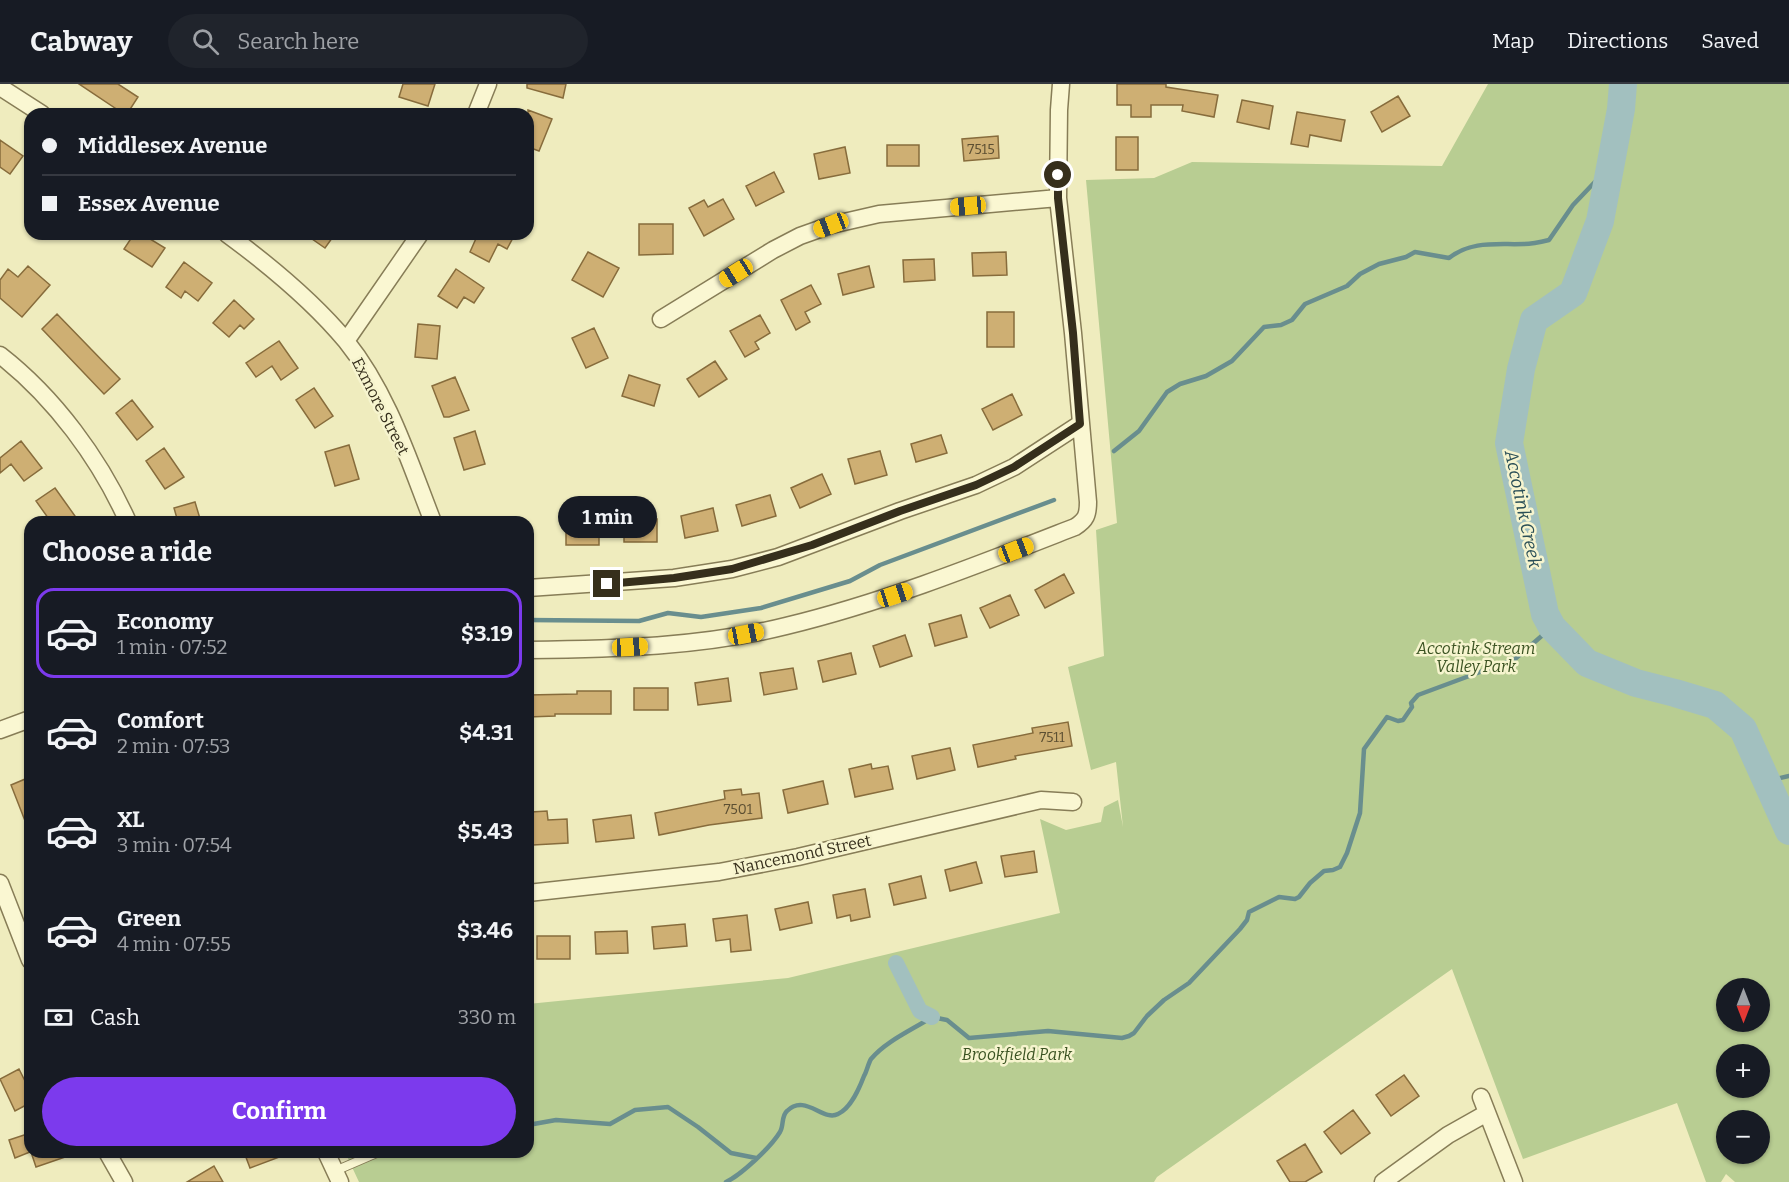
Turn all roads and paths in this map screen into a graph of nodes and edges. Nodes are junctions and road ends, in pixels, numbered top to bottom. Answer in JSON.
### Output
{"nodes":[{"id":1,"x":488,"y":84,"type":"edge"},
{"id":2,"x":1061,"y":84,"type":"edge"},
{"id":3,"x":0,"y":87,"type":"edge"},
{"id":4,"x":33,"y":108,"type":"edge"},
{"id":5,"x":478,"y":108,"type":"edge"},
{"id":6,"x":1058,"y":198,"type":"junction"},
{"id":7,"x":235,"y":240,"type":"edge"},
{"id":8,"x":416,"y":240,"type":"edge"},
{"id":9,"x":662,"y":319,"type":"dead end"},
{"id":10,"x":346,"y":341,"type":"junction"},
{"id":11,"x":0,"y":355,"type":"edge"},
{"id":12,"x":1080,"y":424,"type":"junction"},
{"id":13,"x":125,"y":516,"type":"edge"},
{"id":14,"x":431,"y":516,"type":"edge"},
{"id":15,"x":534,"y":588,"type":"edge"},
{"id":16,"x":534,"y":650,"type":"edge"},
{"id":17,"x":24,"y":721,"type":"edge"},
{"id":18,"x":0,"y":730,"type":"edge"},
{"id":19,"x":1073,"y":802,"type":"dead end"},
{"id":20,"x":0,"y":883,"type":"edge"},
{"id":21,"x":534,"y":892,"type":"edge"},
{"id":22,"x":24,"y":945,"type":"edge"},
{"id":23,"x":110,"y":1158,"type":"edge"},
{"id":24,"x":329,"y":1158,"type":"edge"},
{"id":25,"x":369,"y":1158,"type":"edge"},
{"id":26,"x":338,"y":1176,"type":"edge"},
{"id":27,"x":124,"y":1182,"type":"edge"},
{"id":28,"x":1383,"y":1182,"type":"edge"},
{"id":29,"x":1514,"y":1182,"type":"edge"}],
"edges":[{"from":1,"to":5,"type":"street"},
{"from":2,"to":6,"type":"street"},
{"from":3,"to":4,"type":"street"},
{"from":6,"to":9,"type":"street"},
{"from":6,"to":12,"type":"street"},
{"from":7,"to":10,"type":"street","name":"Exmore Street"},
{"from":8,"to":10,"type":"street"},
{"from":10,"to":14,"type":"street","name":"Exmore Street"},
{"from":11,"to":13,"type":"street"},
{"from":12,"to":15,"type":"street"},
{"from":12,"to":16,"type":"street"},
{"from":17,"to":18,"type":"street"},
{"from":19,"to":21,"type":"street","name":"Nancemond Street"},
{"from":20,"to":22,"type":"street"},
{"from":23,"to":27,"type":"street"},
{"from":24,"to":26,"type":"street"},
{"from":25,"to":26,"type":"lane"},
{"from":28,"to":29,"type":"street"}]}
